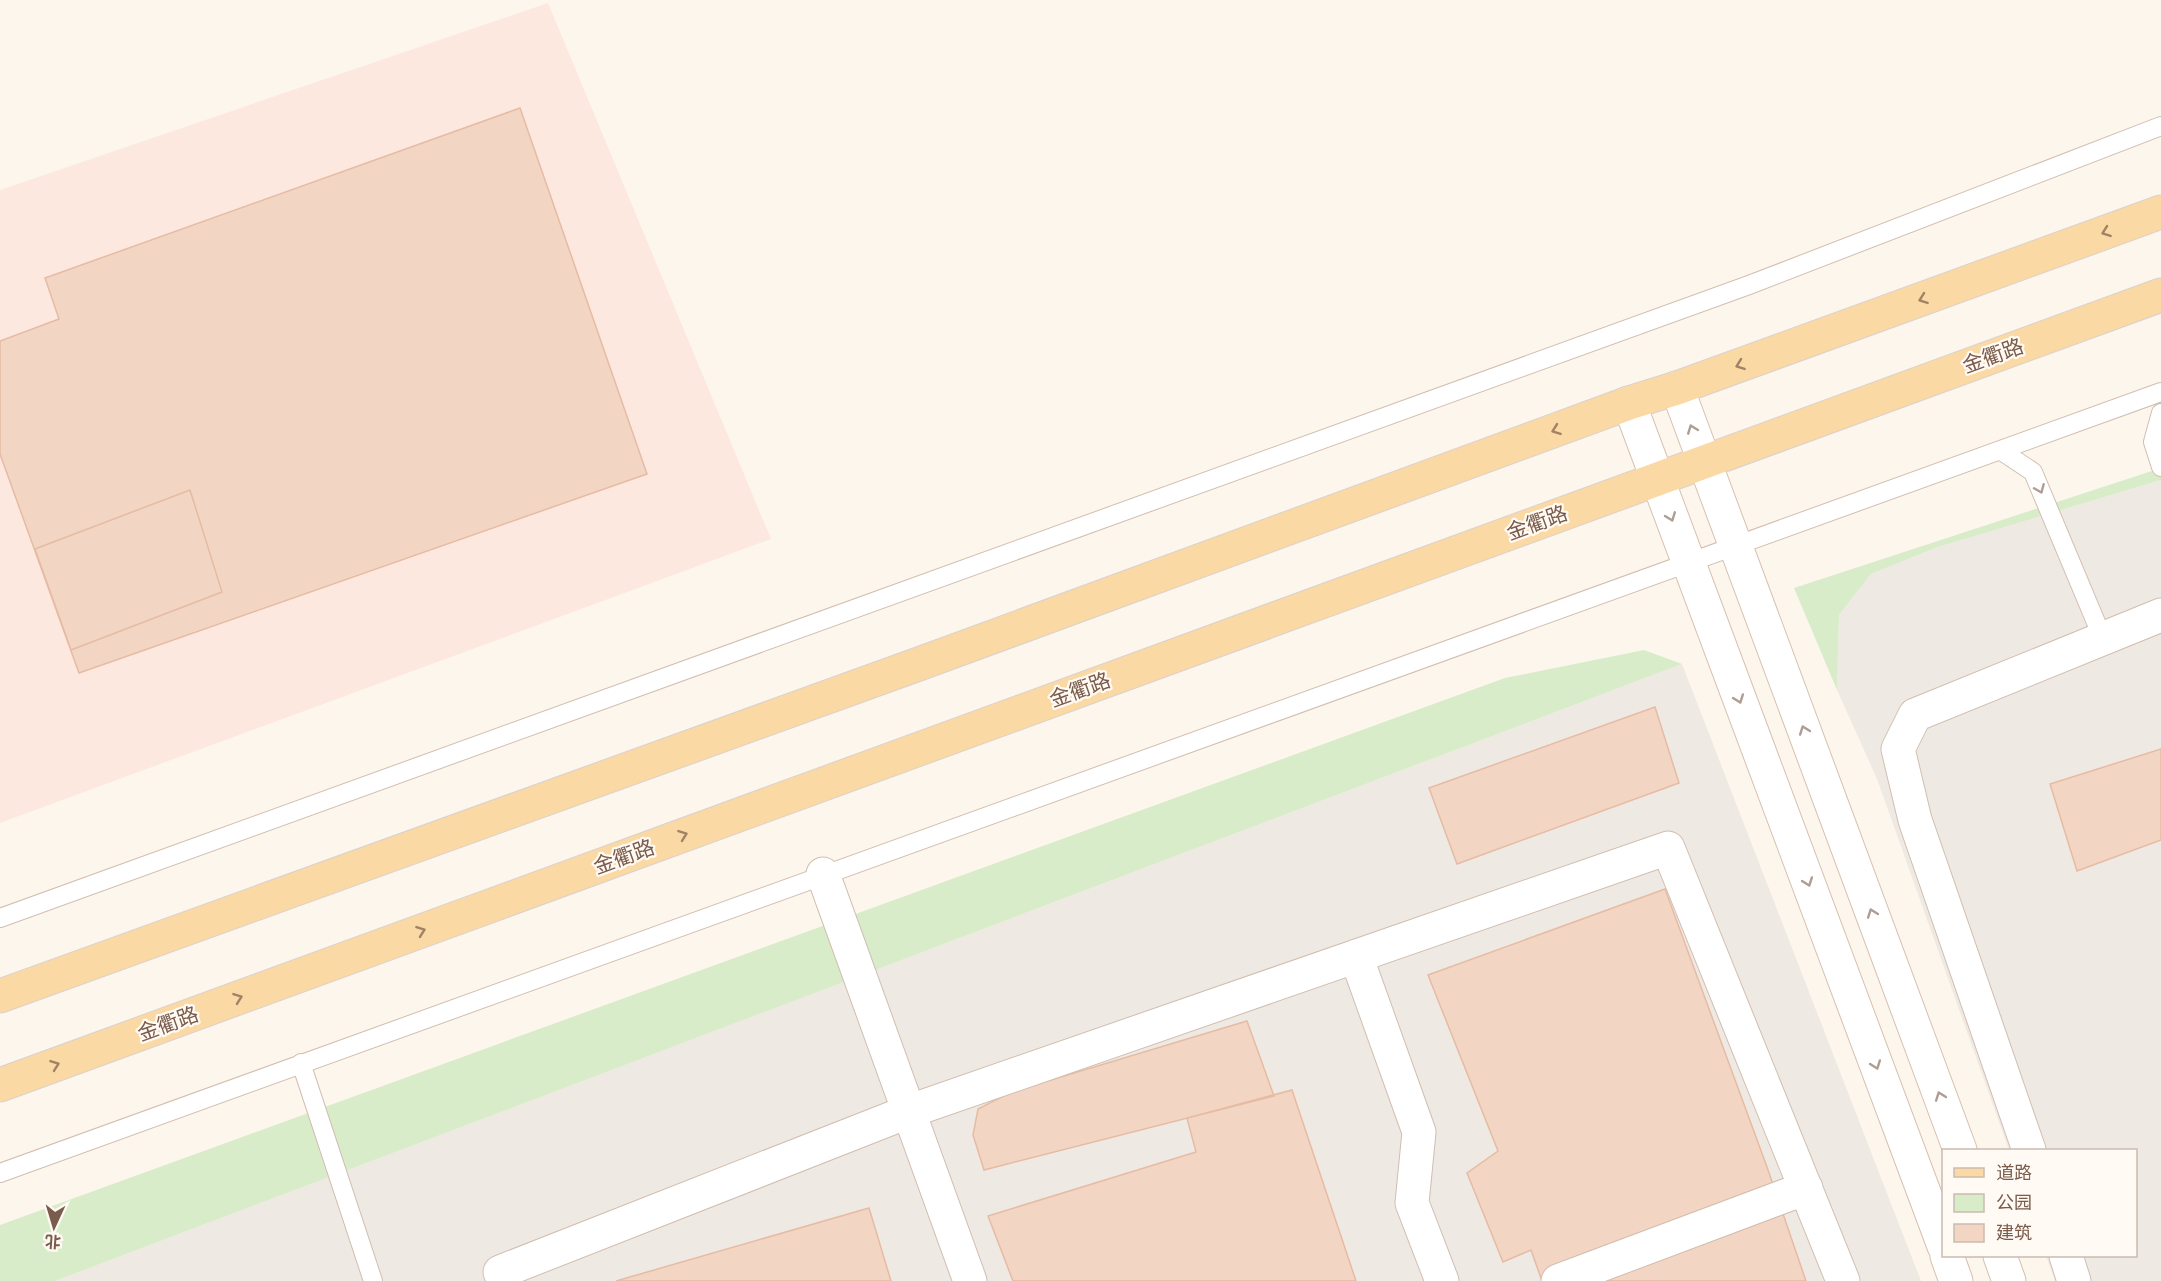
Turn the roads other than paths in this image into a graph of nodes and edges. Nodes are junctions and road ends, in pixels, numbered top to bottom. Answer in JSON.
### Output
{"nodes":[{"id":1,"x":2161,"y":126,"type":"edge"},
{"id":2,"x":2161,"y":212,"type":"edge"},
{"id":3,"x":2161,"y":295,"type":"edge"},
{"id":4,"x":1677,"y":388,"type":"junction"},
{"id":5,"x":2161,"y":392,"type":"edge"},
{"id":6,"x":1629,"y":403,"type":"junction"},
{"id":7,"x":2161,"y":412,"type":"edge"},
{"id":8,"x":2000,"y":450,"type":"junction"},
{"id":9,"x":1704,"y":461,"type":"junction"},
{"id":10,"x":2161,"y":467,"type":"edge"},
{"id":11,"x":1657,"y":479,"type":"junction"},
{"id":12,"x":1735,"y":545,"type":"junction"},
{"id":13,"x":1688,"y":562,"type":"junction"},
{"id":14,"x":2161,"y":615,"type":"edge"},
{"id":15,"x":2103,"y":639,"type":"junction"},
{"id":16,"x":823,"y":874,"type":"junction"},
{"id":17,"x":0,"y":918,"type":"edge"},
{"id":18,"x":1356,"y":956,"type":"junction"},
{"id":19,"x":0,"y":996,"type":"edge"},
{"id":20,"x":301,"y":1064,"type":"junction"},
{"id":21,"x":0,"y":1085,"type":"edge"},
{"id":22,"x":910,"y":1111,"type":"junction"},
{"id":23,"x":1960,"y":1149,"type":"edge"},
{"id":24,"x":2029,"y":1149,"type":"edge"},
{"id":25,"x":0,"y":1173,"type":"edge"},
{"id":26,"x":1806,"y":1188,"type":"junction"},
{"id":27,"x":1942,"y":1241,"type":"edge"},
{"id":28,"x":1947,"y":1257,"type":"edge"},
{"id":29,"x":2000,"y":1257,"type":"edge"},
{"id":30,"x":2066,"y":1257,"type":"edge"},
{"id":31,"x":373,"y":1281,"type":"edge"},
{"id":32,"x":504,"y":1281,"type":"edge"},
{"id":33,"x":970,"y":1281,"type":"edge"},
{"id":34,"x":1442,"y":1281,"type":"edge"},
{"id":35,"x":1558,"y":1281,"type":"edge"},
{"id":36,"x":1843,"y":1281,"type":"edge"},
{"id":37,"x":1956,"y":1281,"type":"edge"},
{"id":38,"x":2009,"y":1281,"type":"edge"},
{"id":39,"x":2074,"y":1281,"type":"edge"}],
"edges":[{"from":1,"to":17,"type":"lane"},
{"from":2,"to":4,"type":"main road","one_way":true},
{"from":3,"to":9,"type":"main road","name":"金衢路"},
{"from":4,"to":6,"type":"main road"},
{"from":9,"to":4,"type":"street","one_way":true},
{"from":5,"to":8,"type":"lane"},
{"from":6,"to":11,"type":"street"},
{"from":6,"to":19,"type":"main road","one_way":true},
{"from":7,"to":10,"type":"lane"},
{"from":8,"to":12,"type":"lane"},
{"from":8,"to":15,"type":"lane","one_way":true},
{"from":9,"to":11,"type":"main road","name":"金衢路"},
{"from":9,"to":12,"type":"street"},
{"from":11,"to":13,"type":"street","one_way":true},
{"from":21,"to":11,"type":"main road","name":"金衢路","one_way":true},
{"from":12,"to":13,"type":"lane"},
{"from":23,"to":12,"type":"street","one_way":true},
{"from":13,"to":16,"type":"lane"},
{"from":13,"to":27,"type":"street","one_way":true},
{"from":14,"to":15,"type":"street"},
{"from":15,"to":24,"type":"street"},
{"from":16,"to":20,"type":"lane"},
{"from":16,"to":22,"type":"street"},
{"from":18,"to":22,"type":"street"},
{"from":18,"to":26,"type":"street"},
{"from":18,"to":34,"type":"street"},
{"from":20,"to":25,"type":"lane"},
{"from":20,"to":31,"type":"lane"},
{"from":22,"to":32,"type":"street"},
{"from":22,"to":33,"type":"street"},
{"from":26,"to":35,"type":"street"},
{"from":26,"to":36,"type":"street"},
{"from":28,"to":37,"type":"street"},
{"from":29,"to":38,"type":"street"},
{"from":30,"to":39,"type":"street"}]}
